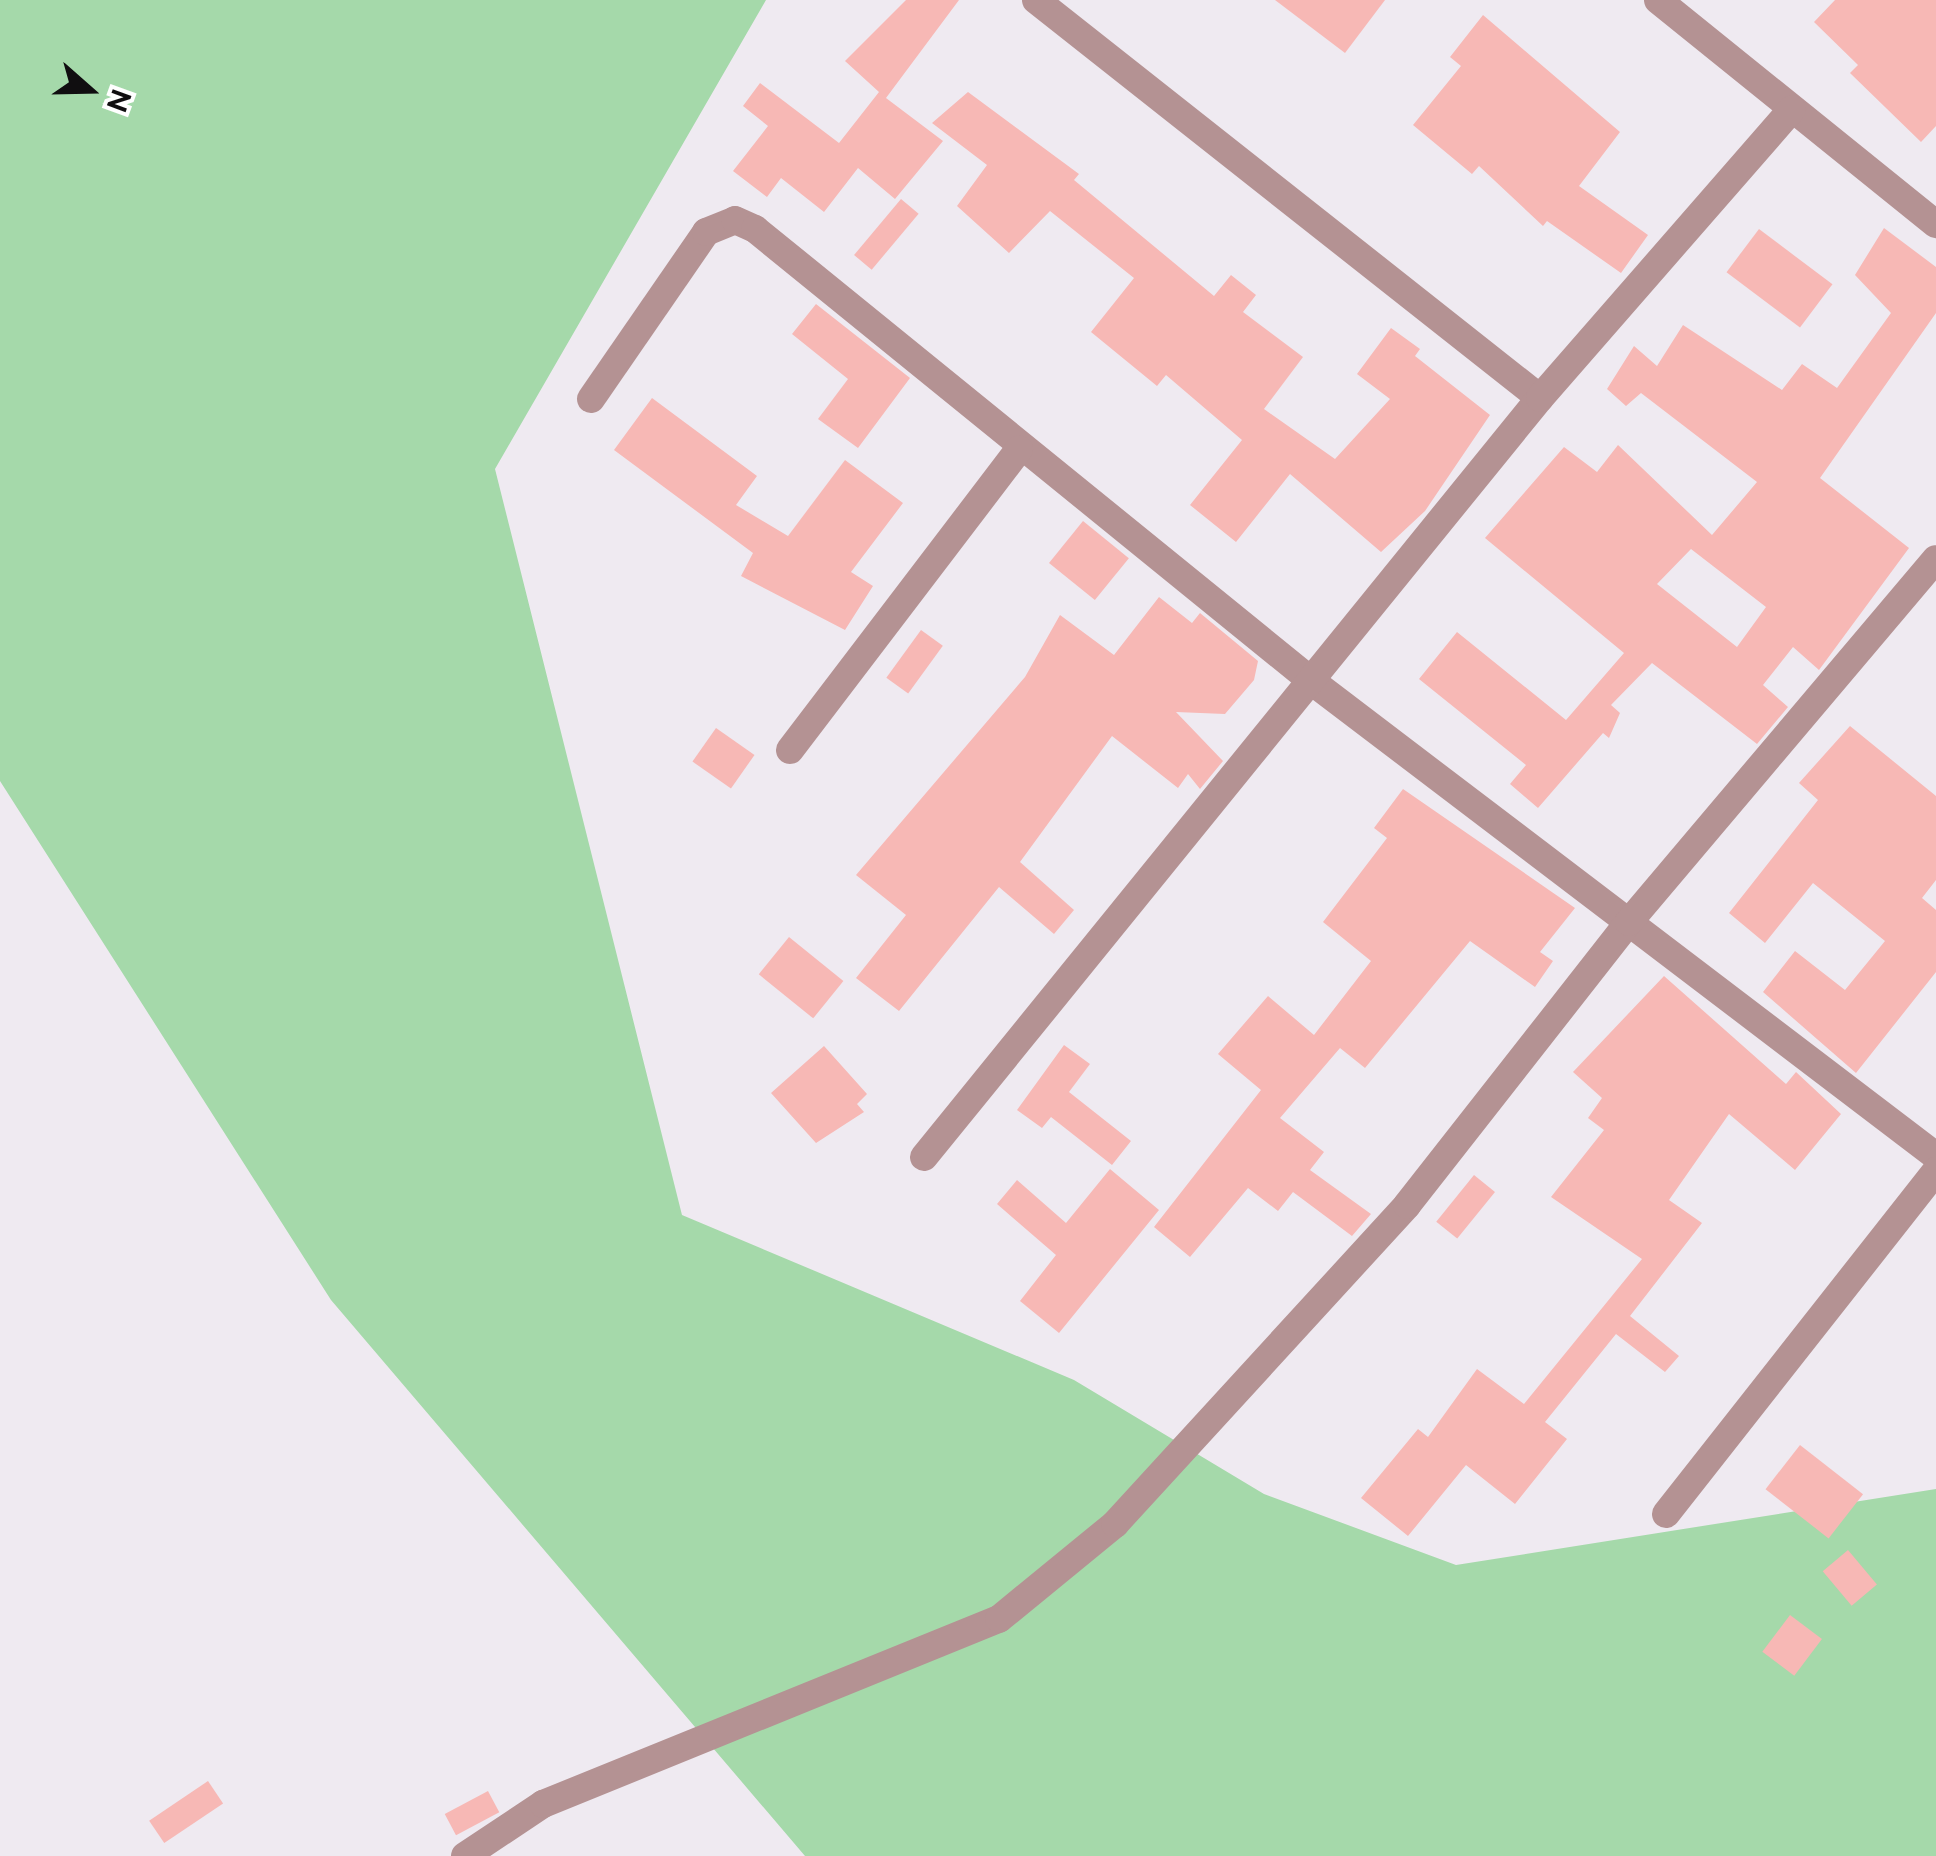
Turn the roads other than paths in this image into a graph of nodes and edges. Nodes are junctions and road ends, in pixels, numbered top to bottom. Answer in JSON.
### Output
{"nodes":[{"id":1,"x":1036,"y":0,"type":"edge"},
{"id":2,"x":1658,"y":0,"type":"edge"},
{"id":3,"x":1792,"y":109,"type":"junction"},
{"id":4,"x":1936,"y":224,"type":"edge"},
{"id":5,"x":1540,"y":398,"type":"junction"},
{"id":6,"x":591,"y":399,"type":"dead end"},
{"id":7,"x":1019,"y":450,"type":"junction"},
{"id":8,"x":1936,"y":560,"type":"edge"},
{"id":9,"x":1314,"y":683,"type":"junction"},
{"id":10,"x":790,"y":750,"type":"dead end"},
{"id":11,"x":1629,"y":922,"type":"junction"},
{"id":12,"x":1936,"y":1156,"type":"edge"},
{"id":13,"x":924,"y":1157,"type":"dead end"},
{"id":14,"x":1936,"y":1171,"type":"edge"},
{"id":15,"x":1666,"y":1514,"type":"dead end"},
{"id":16,"x":465,"y":1856,"type":"edge"}],
"edges":[{"from":1,"to":5,"type":"street"},
{"from":2,"to":3,"type":"street"},
{"from":3,"to":4,"type":"street"},
{"from":3,"to":5,"type":"street"},
{"from":5,"to":9,"type":"street"},
{"from":6,"to":7,"type":"street"},
{"from":7,"to":9,"type":"street"},
{"from":7,"to":10,"type":"street"},
{"from":8,"to":11,"type":"street"},
{"from":9,"to":11,"type":"street"},
{"from":9,"to":13,"type":"street"},
{"from":11,"to":12,"type":"street"},
{"from":11,"to":16,"type":"street"},
{"from":14,"to":15,"type":"street"}]}
